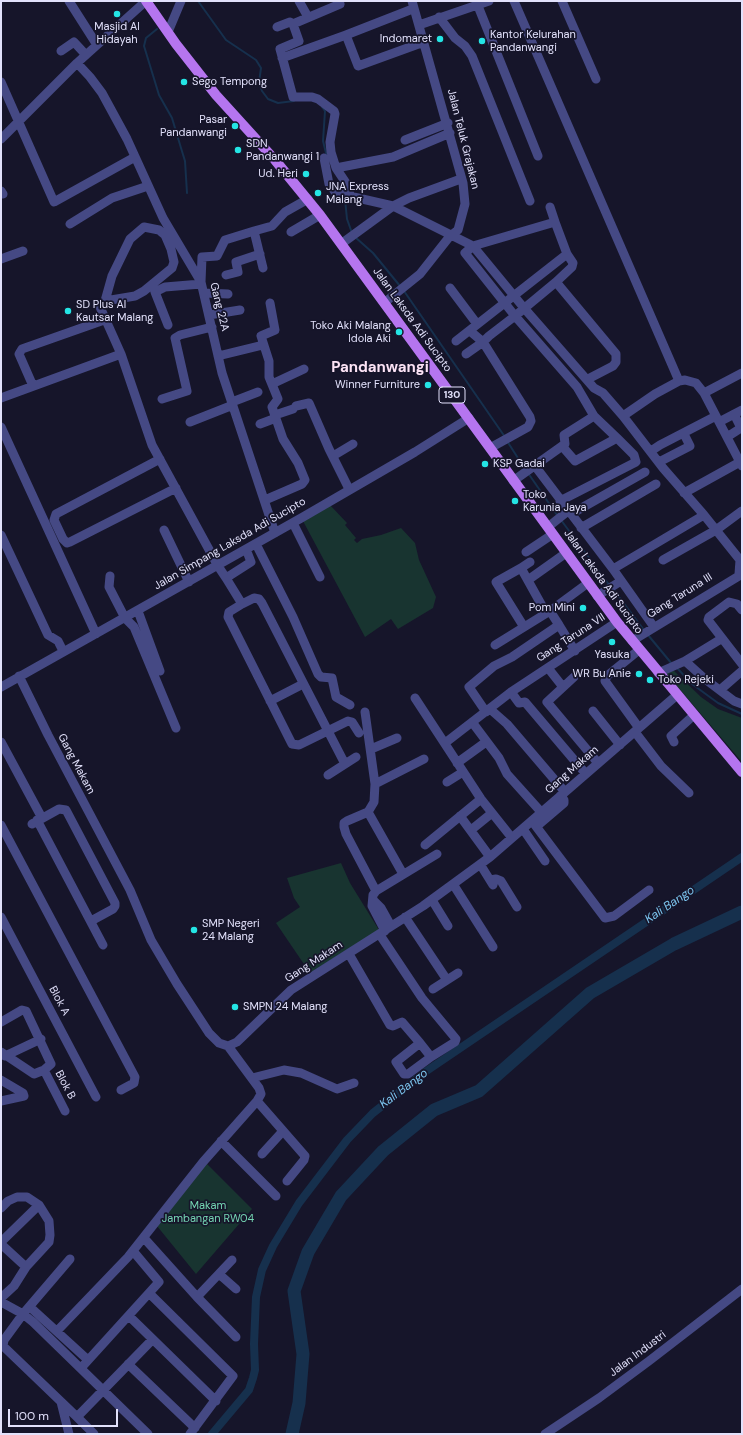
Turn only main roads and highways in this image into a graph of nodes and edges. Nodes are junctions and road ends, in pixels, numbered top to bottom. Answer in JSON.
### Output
{"nodes":[{"id":1,"x":146,"y":1,"type":"edge"},
{"id":2,"x":742,"y":772,"type":"edge"}],
"edges":[{"from":1,"to":2,"type":"main road","name":"Jalan Laksda Adi Sucipto","number":"130"}]}
